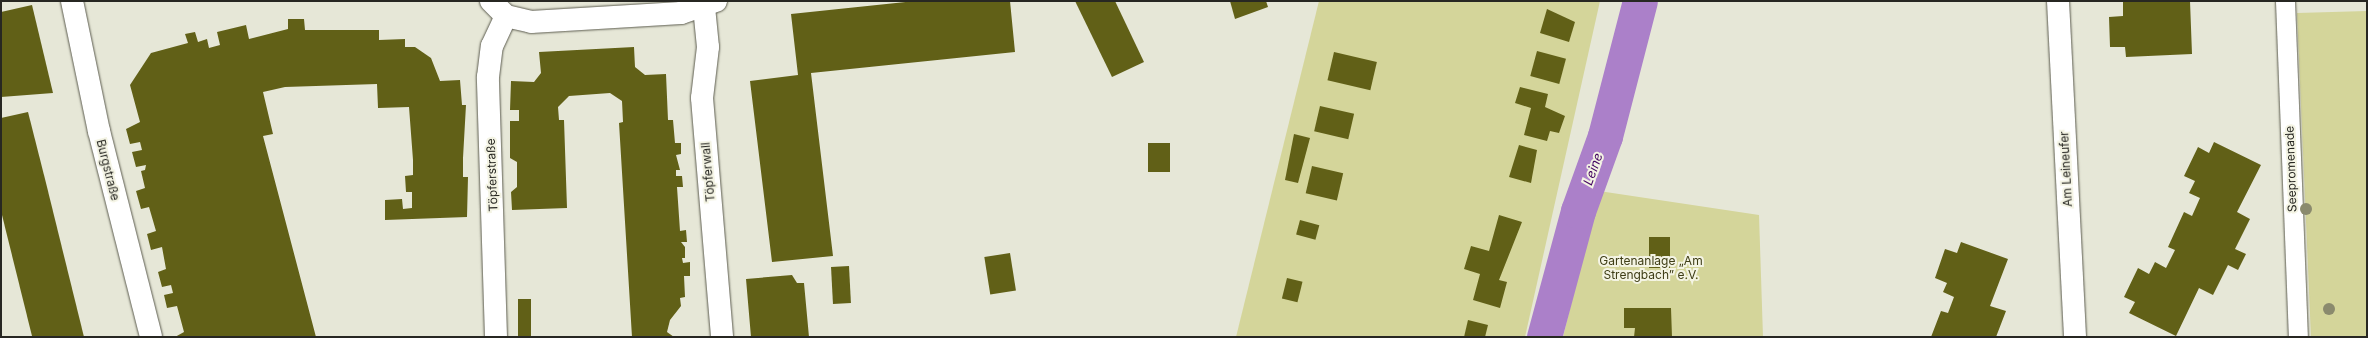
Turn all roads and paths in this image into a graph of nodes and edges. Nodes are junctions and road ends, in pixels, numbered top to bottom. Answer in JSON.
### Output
{"nodes":[{"id":1,"x":72,"y":1,"type":"edge"},
{"id":2,"x":2058,"y":1,"type":"edge"},
{"id":3,"x":2286,"y":1,"type":"edge"},
{"id":4,"x":710,"y":4,"type":"edge"},
{"id":5,"x":499,"y":8,"type":"edge"},
{"id":6,"x":151,"y":337,"type":"edge"},
{"id":7,"x":496,"y":337,"type":"edge"},
{"id":8,"x":722,"y":337,"type":"edge"},
{"id":9,"x":2074,"y":337,"type":"edge"},
{"id":10,"x":2298,"y":337,"type":"edge"}],
"edges":[{"from":1,"to":6,"type":"street","name":"Burgstraße"},
{"from":2,"to":9,"type":"street","name":"Am Leineufer"},
{"from":3,"to":10,"type":"lane","name":"Seepromenade"},
{"from":4,"to":5,"type":"street"},
{"from":4,"to":8,"type":"street","name":"Töpferwall"},
{"from":5,"to":7,"type":"street","name":"Töpferstraße"}]}
